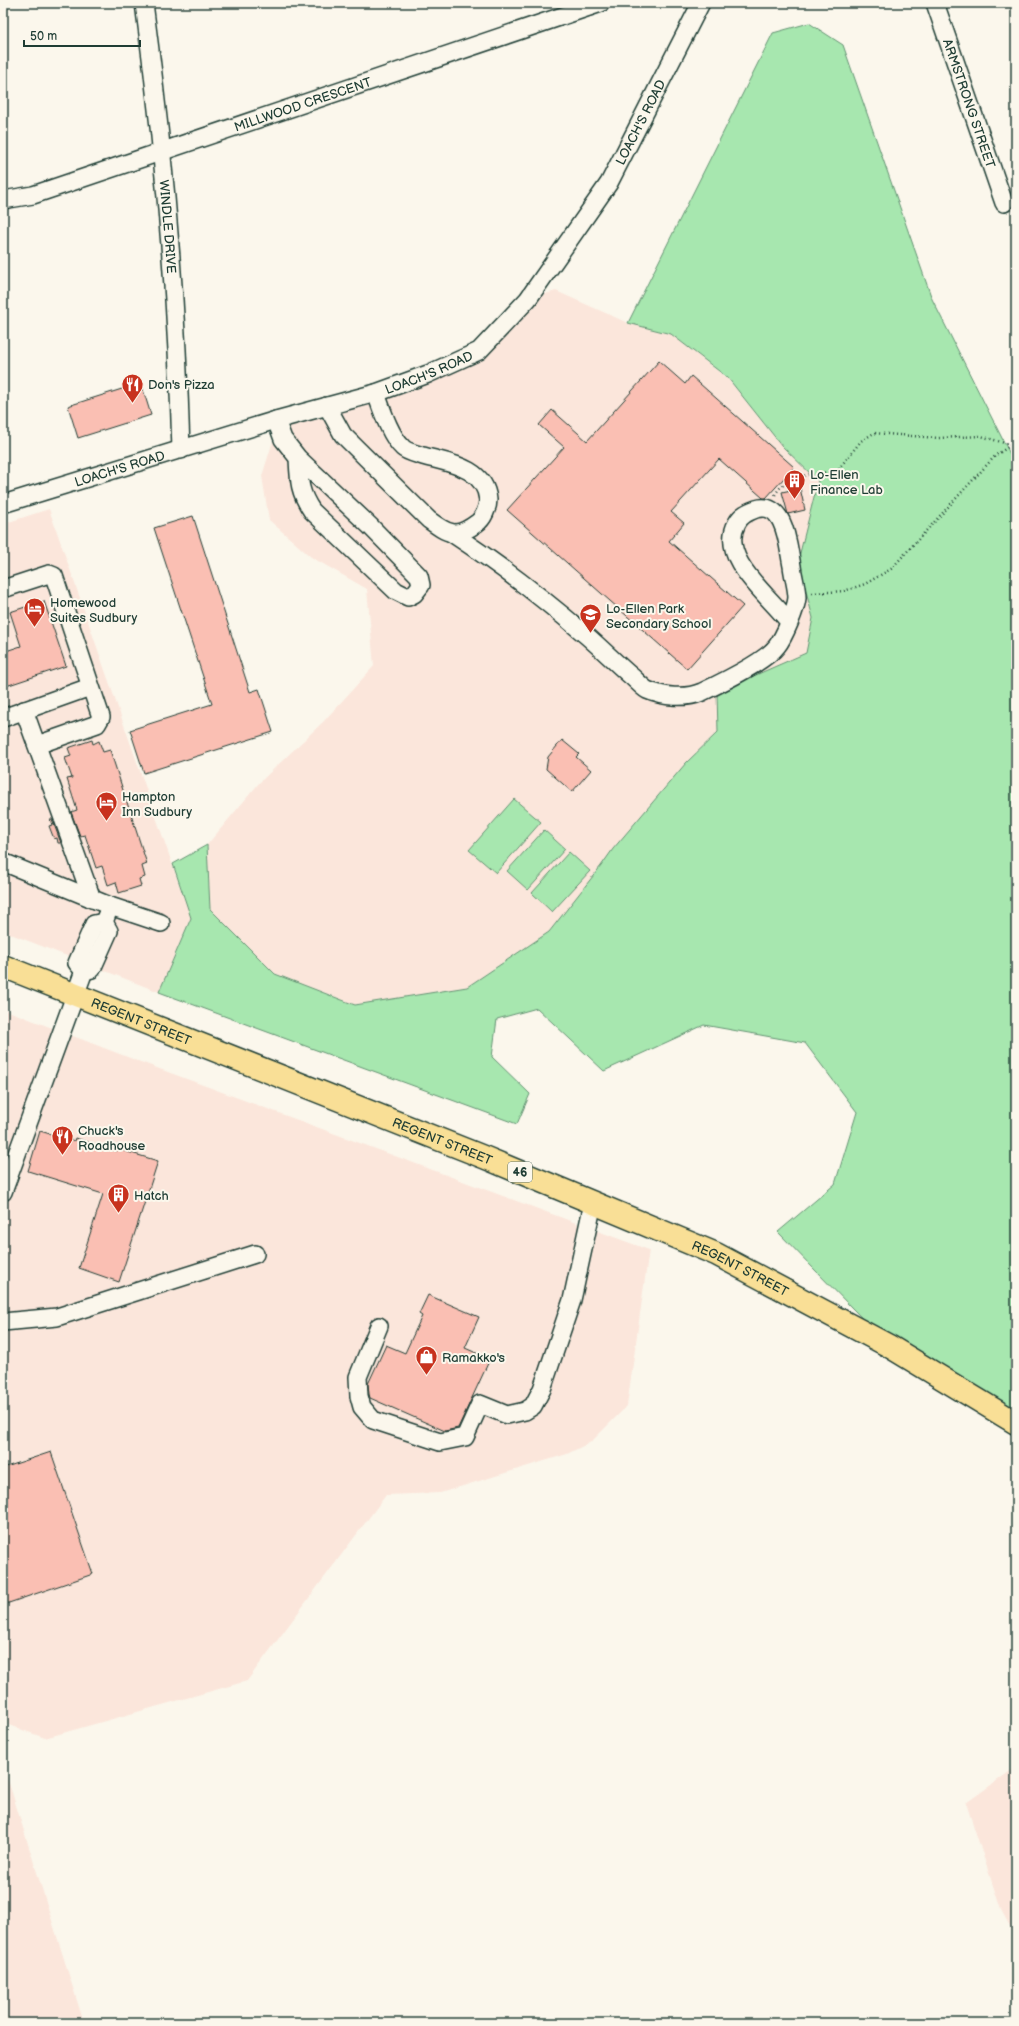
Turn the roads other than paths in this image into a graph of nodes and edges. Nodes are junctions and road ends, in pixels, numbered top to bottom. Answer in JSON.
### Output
{"nodes":[{"id":1,"x":144,"y":3,"type":"edge"},
{"id":2,"x":601,"y":3,"type":"edge"},
{"id":3,"x":701,"y":3,"type":"edge"},
{"id":4,"x":934,"y":3,"type":"edge"},
{"id":5,"x":160,"y":151,"type":"junction"},
{"id":6,"x":3,"y":200,"type":"edge"},
{"id":7,"x":1004,"y":203,"type":"dead end"},
{"id":8,"x":376,"y":393,"type":"junction"},
{"id":9,"x":327,"y":406,"type":"junction"},
{"id":10,"x":276,"y":420,"type":"junction"},
{"id":11,"x":181,"y":450,"type":"junction"},
{"id":12,"x":298,"y":458,"type":"junction"},
{"id":13,"x":3,"y":504,"type":"edge"},
{"id":14,"x":453,"y":534,"type":"junction"},
{"id":15,"x":3,"y":589,"type":"edge"},
{"id":16,"x":789,"y":622,"type":"junction"},
{"id":17,"x":90,"y":687,"type":"junction"},
{"id":18,"x":24,"y":710,"type":"junction"},
{"id":19,"x":3,"y":718,"type":"edge"},
{"id":20,"x":37,"y":746,"type":"junction"},
{"id":21,"x":3,"y":862,"type":"edge"},
{"id":22,"x":92,"y":899,"type":"junction"},
{"id":23,"x":110,"y":906,"type":"junction"},
{"id":24,"x":161,"y":923,"type":"dead end"},
{"id":25,"x":3,"y":966,"type":"edge"},
{"id":26,"x":74,"y":994,"type":"junction"},
{"id":27,"x":3,"y":1192,"type":"edge"},
{"id":28,"x":593,"y":1203,"type":"junction"},
{"id":29,"x":255,"y":1254,"type":"dead end"},
{"id":30,"x":3,"y":1322,"type":"edge"},
{"id":31,"x":379,"y":1326,"type":"dead end"},
{"id":32,"x":1016,"y":1423,"type":"edge"}],
"edges":[{"from":1,"to":5,"type":"street","name":"WINDLE DRIVE"},
{"from":2,"to":5,"type":"street","name":"MILLWOOD CRESCENT"},
{"from":3,"to":8,"type":"street","name":"LOACH'S ROAD"},
{"from":4,"to":7,"type":"street","name":"ARMSTRONG STREET"},
{"from":5,"to":6,"type":"street","name":"MILLWOOD CRESCENT"},
{"from":5,"to":11,"type":"street","name":"WINDLE DRIVE"},
{"from":8,"to":9,"type":"street","name":"LOACH'S ROAD"},
{"from":8,"to":14,"type":"street"},
{"from":9,"to":10,"type":"street","name":"LOACH'S ROAD"},
{"from":9,"to":14,"type":"street"},
{"from":10,"to":11,"type":"street","name":"LOACH'S ROAD"},
{"from":10,"to":12,"type":"street"},
{"from":11,"to":13,"type":"street","name":"LOACH'S ROAD"},
{"from":12,"to":12,"type":"street"},
{"from":14,"to":16,"type":"street"},
{"from":15,"to":17,"type":"street"},
{"from":16,"to":16,"type":"street"},
{"from":17,"to":18,"type":"street"},
{"from":17,"to":20,"type":"street"},
{"from":18,"to":19,"type":"street"},
{"from":18,"to":20,"type":"street"},
{"from":20,"to":22,"type":"street"},
{"from":21,"to":22,"type":"street"},
{"from":22,"to":23,"type":"street"},
{"from":23,"to":24,"type":"street"},
{"from":23,"to":26,"type":"street"},
{"from":25,"to":26,"type":"main road","name":"REGENT STREET","number":"46"},
{"from":26,"to":27,"type":"street"},
{"from":26,"to":28,"type":"main road","name":"REGENT STREET","number":"46"},
{"from":28,"to":31,"type":"street"},
{"from":28,"to":32,"type":"main road","name":"REGENT STREET","number":"46"},
{"from":29,"to":30,"type":"street"}]}
